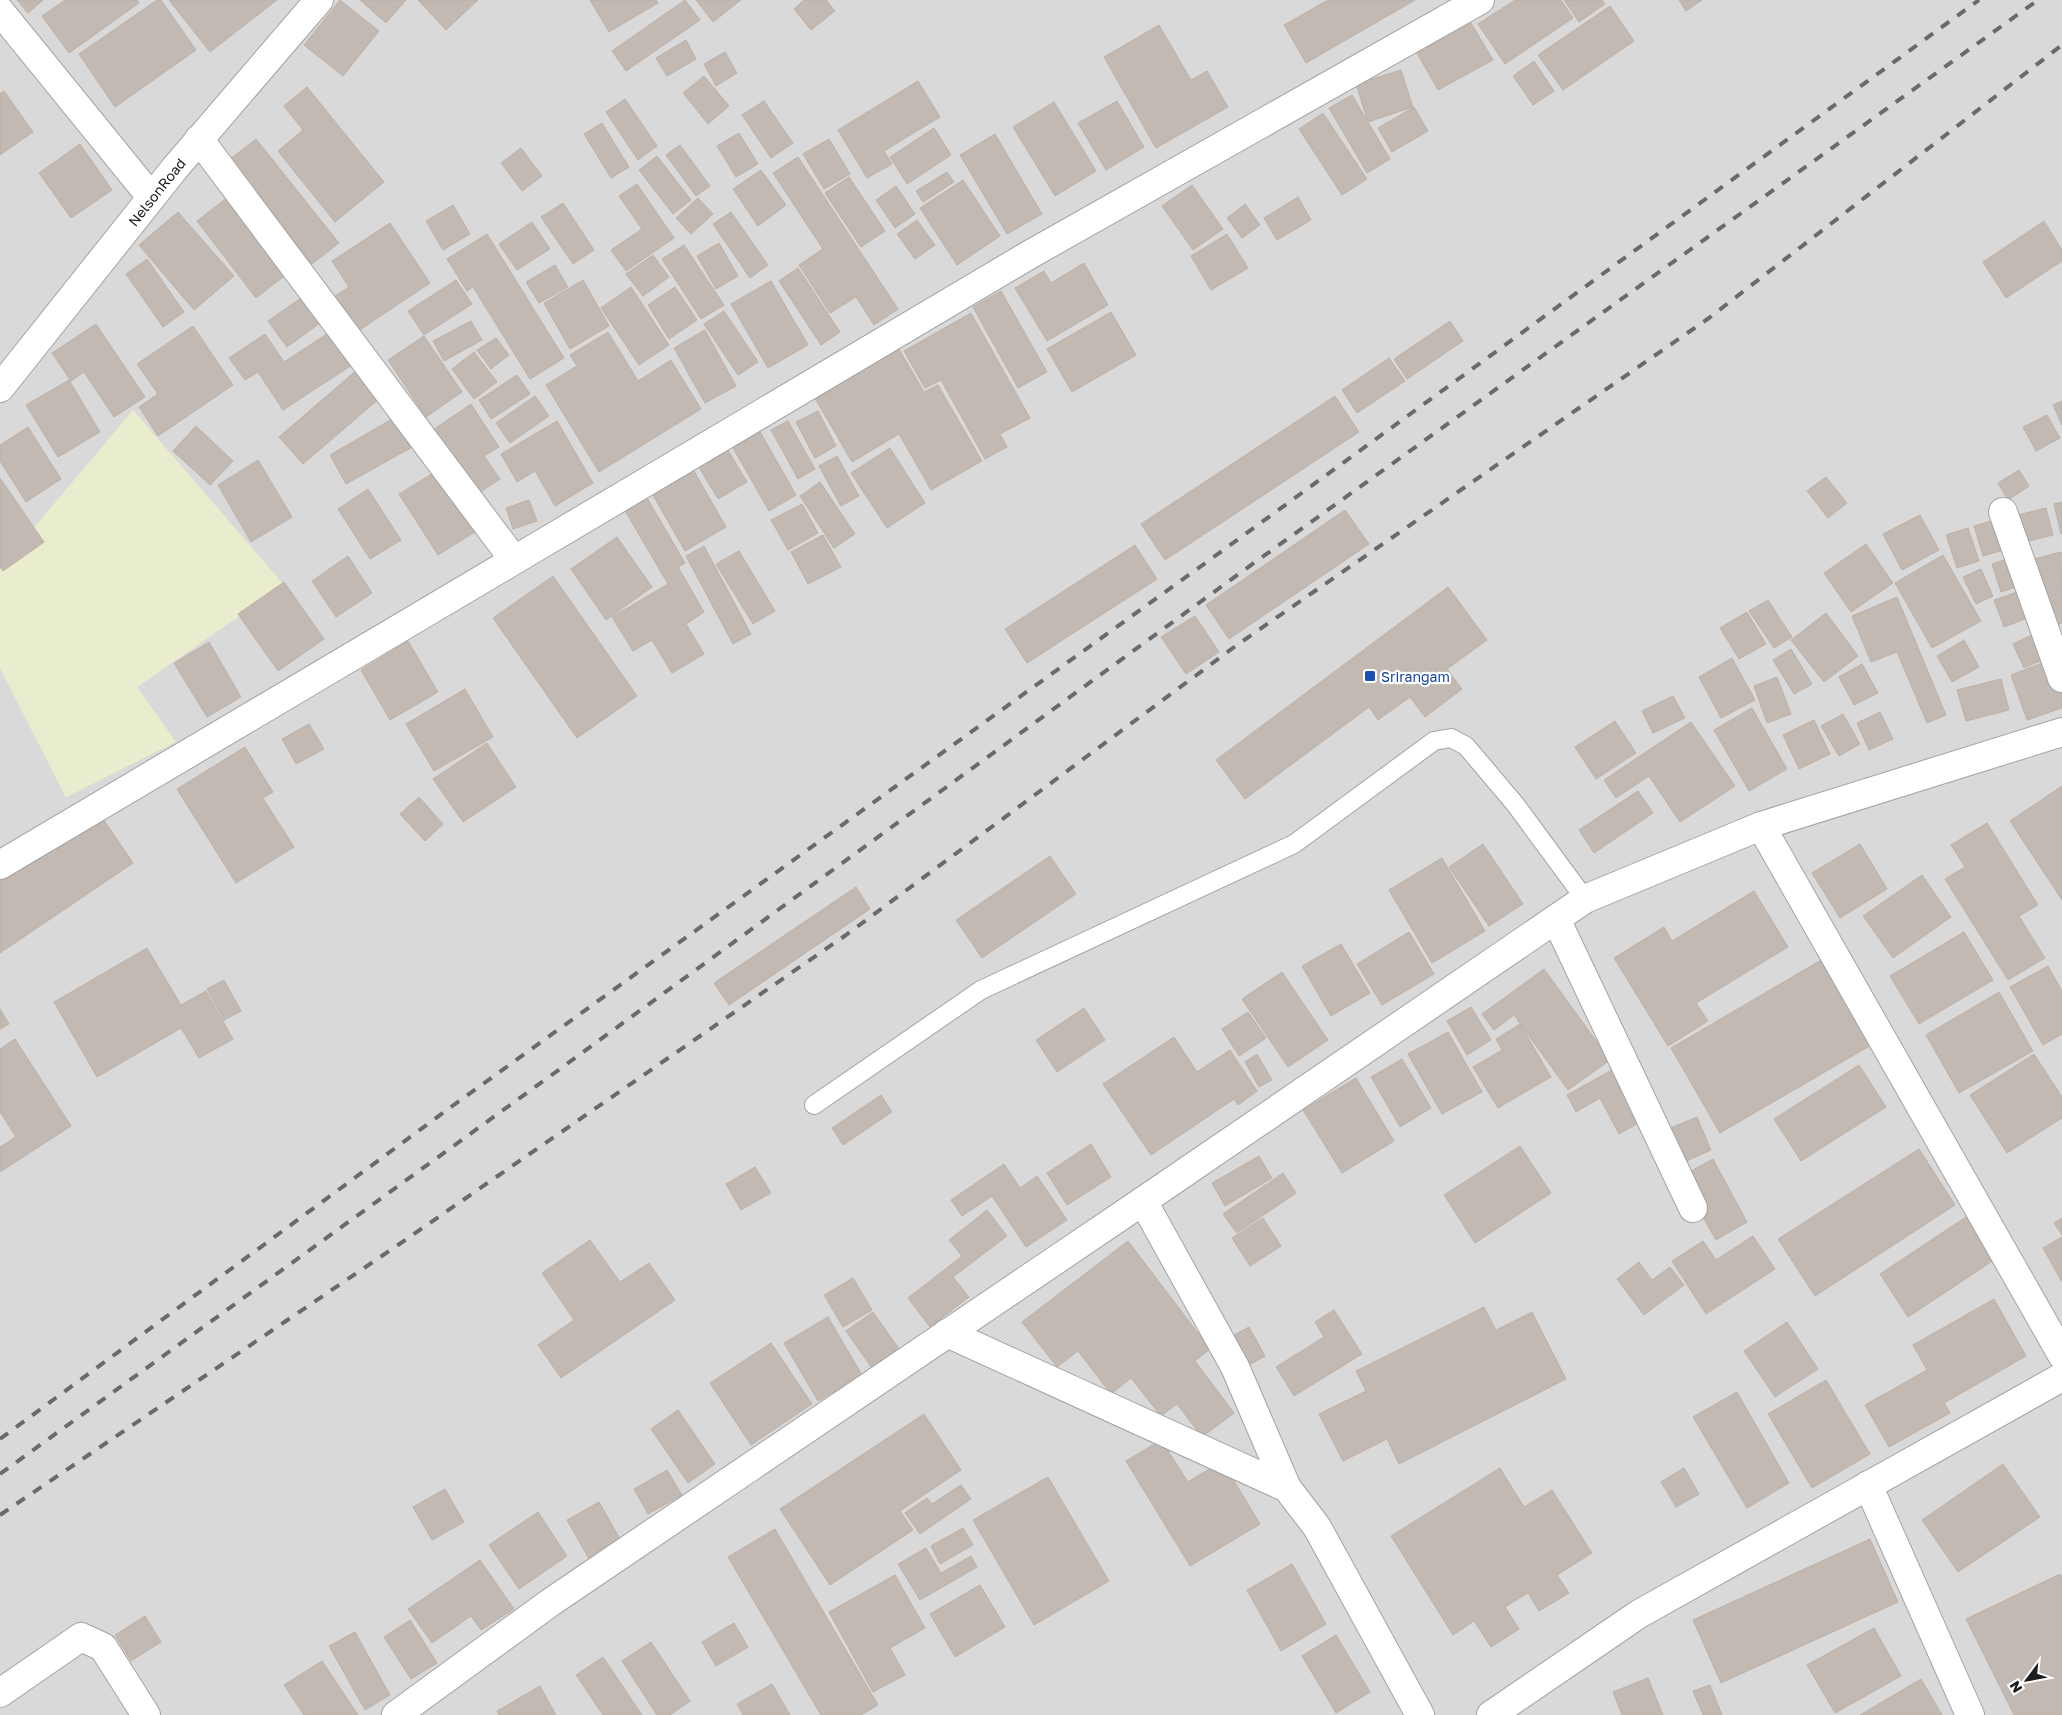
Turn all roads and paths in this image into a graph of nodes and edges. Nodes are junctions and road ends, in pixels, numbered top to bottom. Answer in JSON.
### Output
{"nodes":[{"id":1,"x":1480,"y":0,"type":"edge"},
{"id":2,"x":312,"y":3,"type":"edge"},
{"id":3,"x":0,"y":11,"type":"edge"},
{"id":4,"x":200,"y":139,"type":"junction"},
{"id":5,"x":151,"y":197,"type":"junction"},
{"id":6,"x":0,"y":388,"type":"edge"},
{"id":7,"x":2003,"y":512,"type":"dead end"},
{"id":8,"x":514,"y":560,"type":"junction"},
{"id":9,"x":2062,"y":678,"type":"edge"},
{"id":10,"x":2062,"y":732,"type":"edge"},
{"id":11,"x":1761,"y":826,"type":"junction"},
{"id":12,"x":0,"y":865,"type":"edge"},
{"id":13,"x":1585,"y":899,"type":"junction"},
{"id":14,"x":1556,"y":919,"type":"junction"},
{"id":15,"x":814,"y":1105,"type":"dead end"},
{"id":16,"x":1143,"y":1201,"type":"junction"},
{"id":17,"x":1693,"y":1208,"type":"dead end"},
{"id":18,"x":947,"y":1333,"type":"junction"},
{"id":19,"x":2062,"y":1355,"type":"edge"},
{"id":20,"x":2062,"y":1377,"type":"edge"},
{"id":21,"x":1868,"y":1485,"type":"junction"},
{"id":22,"x":1287,"y":1488,"type":"junction"},
{"id":23,"x":0,"y":1693,"type":"edge"},
{"id":24,"x":146,"y":1715,"type":"edge"},
{"id":25,"x":396,"y":1715,"type":"edge"},
{"id":26,"x":1420,"y":1715,"type":"edge"},
{"id":27,"x":1492,"y":1715,"type":"edge"},
{"id":28,"x":1970,"y":1715,"type":"edge"}],
"edges":[{"from":1,"to":8,"type":"street"},
{"from":2,"to":4,"type":"street","name":"NelsonRoad"},
{"from":3,"to":5,"type":"street"},
{"from":4,"to":5,"type":"street","name":"NelsonRoad"},
{"from":4,"to":8,"type":"street"},
{"from":5,"to":6,"type":"street","name":"NelsonRoad"},
{"from":7,"to":9,"type":"street"},
{"from":8,"to":12,"type":"street"},
{"from":10,"to":11,"type":"street"},
{"from":11,"to":13,"type":"street"},
{"from":11,"to":19,"type":"street"},
{"from":13,"to":14,"type":"street"},
{"from":13,"to":15,"type":"lane"},
{"from":14,"to":16,"type":"street"},
{"from":14,"to":17,"type":"street"},
{"from":16,"to":18,"type":"street"},
{"from":16,"to":22,"type":"street"},
{"from":18,"to":22,"type":"street"},
{"from":18,"to":25,"type":"street"},
{"from":20,"to":21,"type":"street"},
{"from":21,"to":27,"type":"street"},
{"from":21,"to":28,"type":"street"},
{"from":22,"to":26,"type":"street"},
{"from":23,"to":24,"type":"street"}]}
